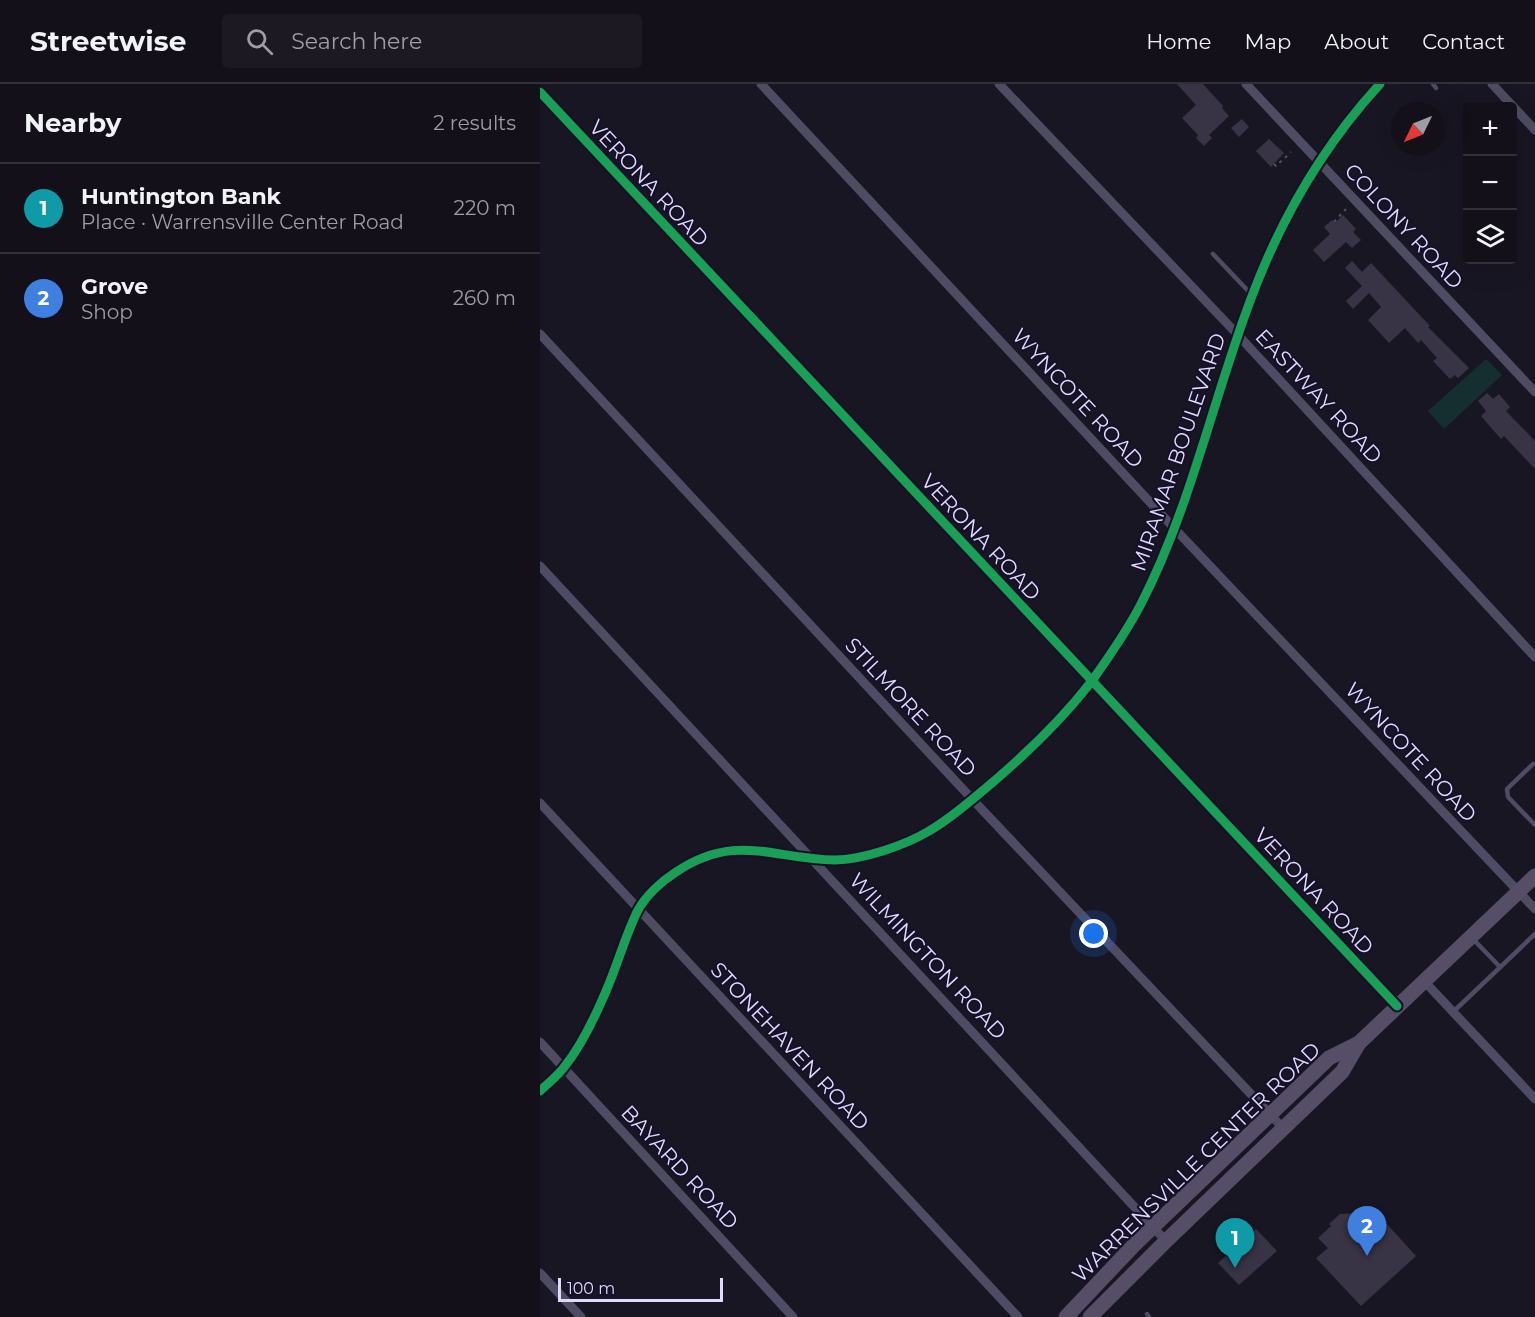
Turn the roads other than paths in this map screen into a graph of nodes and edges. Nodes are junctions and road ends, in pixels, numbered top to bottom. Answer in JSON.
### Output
{"nodes":[{"id":1,"x":761,"y":84,"type":"edge"},
{"id":2,"x":999,"y":84,"type":"edge"},
{"id":3,"x":1246,"y":84,"type":"edge"},
{"id":4,"x":1380,"y":84,"type":"edge"},
{"id":5,"x":1491,"y":84,"type":"edge"},
{"id":6,"x":540,"y":92,"type":"edge"},
{"id":7,"x":1535,"y":130,"type":"edge"},
{"id":8,"x":1320,"y":162,"type":"junction"},
{"id":9,"x":1213,"y":254,"type":"dead end"},
{"id":10,"x":1252,"y":295,"type":"junction"},
{"id":11,"x":540,"y":334,"type":"edge"},
{"id":12,"x":1238,"y":335,"type":"junction"},
{"id":13,"x":1535,"y":392,"type":"edge"},
{"id":14,"x":1174,"y":528,"type":"junction"},
{"id":15,"x":540,"y":566,"type":"edge"},
{"id":16,"x":1535,"y":657,"type":"edge"},
{"id":17,"x":1091,"y":681,"type":"junction"},
{"id":18,"x":1533,"y":764,"type":"dead end"},
{"id":19,"x":972,"y":799,"type":"junction"},
{"id":20,"x":540,"y":803,"type":"edge"},
{"id":21,"x":1535,"y":825,"type":"edge"},
{"id":22,"x":813,"y":858,"type":"junction"},
{"id":23,"x":1535,"y":876,"type":"edge"},
{"id":24,"x":1518,"y":891,"type":"junction"},
{"id":25,"x":638,"y":909,"type":"junction"},
{"id":26,"x":1535,"y":909,"type":"edge"},
{"id":27,"x":1535,"y":934,"type":"edge"},
{"id":28,"x":1471,"y":936,"type":"junction"},
{"id":29,"x":1500,"y":967,"type":"junction"},
{"id":30,"x":1424,"y":981,"type":"junction"},
{"id":31,"x":1397,"y":1006,"type":"junction"},
{"id":32,"x":1453,"y":1012,"type":"junction"},
{"id":33,"x":1363,"y":1039,"type":"junction"},
{"id":34,"x":540,"y":1042,"type":"edge"},
{"id":35,"x":564,"y":1068,"type":"junction"},
{"id":36,"x":540,"y":1092,"type":"edge"},
{"id":37,"x":1535,"y":1100,"type":"edge"},
{"id":38,"x":1271,"y":1114,"type":"junction"},
{"id":39,"x":1283,"y":1128,"type":"junction"},
{"id":40,"x":1154,"y":1227,"type":"junction"},
{"id":41,"x":1166,"y":1241,"type":"junction"},
{"id":42,"x":540,"y":1273,"type":"edge"},
{"id":43,"x":1015,"y":1316,"type":"edge"},
{"id":44,"x":581,"y":1317,"type":"edge"},
{"id":45,"x":793,"y":1317,"type":"edge"},
{"id":46,"x":1066,"y":1317,"type":"edge"},
{"id":47,"x":1090,"y":1317,"type":"edge"}],
"edges":[{"from":1,"to":14,"type":"street","name":"WYNCOTE ROAD"},
{"from":2,"to":12,"type":"street","name":"EASTWAY ROAD"},
{"from":3,"to":8,"type":"street","name":"COLONY ROAD"},
{"from":4,"to":8,"type":"street","name":"MIRAMAR BOULEVARD"},
{"from":5,"to":7,"type":"street"},
{"from":6,"to":17,"type":"street","name":"VERONA ROAD"},
{"from":8,"to":10,"type":"street","name":"MIRAMAR BOULEVARD"},
{"from":8,"to":13,"type":"street","name":"COLONY ROAD"},
{"from":9,"to":10,"type":"lane"},
{"from":10,"to":12,"type":"street","name":"MIRAMAR BOULEVARD"},
{"from":11,"to":19,"type":"street","name":"STILMORE ROAD"},
{"from":12,"to":14,"type":"street","name":"MIRAMAR BOULEVARD"},
{"from":12,"to":16,"type":"street","name":"EASTWAY ROAD"},
{"from":14,"to":17,"type":"street","name":"MIRAMAR BOULEVARD"},
{"from":14,"to":24,"type":"street","name":"WYNCOTE ROAD"},
{"from":15,"to":22,"type":"street","name":"WILMINGTON ROAD"},
{"from":17,"to":19,"type":"street","name":"MIRAMAR BOULEVARD"},
{"from":17,"to":31,"type":"street","name":"VERONA ROAD"},
{"from":18,"to":21,"type":"lane"},
{"from":19,"to":22,"type":"street","name":"MIRAMAR BOULEVARD"},
{"from":19,"to":38,"type":"street","name":"STILMORE ROAD"},
{"from":20,"to":25,"type":"street","name":"STONEHAVEN ROAD"},
{"from":22,"to":25,"type":"street","name":"MIRAMAR BOULEVARD"},
{"from":22,"to":40,"type":"street","name":"WILMINGTON ROAD"},
{"from":23,"to":24,"type":"main road","name":"WARRENSVILLE CENTER ROAD"},
{"from":24,"to":26,"type":"street","name":"WYNCOTE ROAD"},
{"from":24,"to":28,"type":"main road","name":"WARRENSVILLE CENTER ROAD"},
{"from":25,"to":35,"type":"street","name":"MIRAMAR BOULEVARD"},
{"from":25,"to":43,"type":"street","name":"STONEHAVEN ROAD"},
{"from":27,"to":29,"type":"lane"},
{"from":28,"to":29,"type":"lane"},
{"from":28,"to":30,"type":"main road","name":"WARRENSVILLE CENTER ROAD"},
{"from":29,"to":32,"type":"lane"},
{"from":30,"to":31,"type":"main road","name":"WARRENSVILLE CENTER ROAD"},
{"from":30,"to":32,"type":"street"},
{"from":31,"to":33,"type":"main road","name":"WARRENSVILLE CENTER ROAD"},
{"from":32,"to":37,"type":"street"},
{"from":33,"to":38,"type":"main road","name":"WARRENSVILLE CENTER ROAD"},
{"from":33,"to":39,"type":"main road","name":"WARRENSVILLE CENTER ROAD"},
{"from":34,"to":35,"type":"street","name":"BAYARD ROAD"},
{"from":35,"to":36,"type":"street","name":"MIRAMAR BOULEVARD"},
{"from":35,"to":45,"type":"street","name":"BAYARD ROAD"},
{"from":38,"to":39,"type":"street","name":"STILMORE ROAD"},
{"from":38,"to":40,"type":"main road","name":"WARRENSVILLE CENTER ROAD"},
{"from":39,"to":41,"type":"main road","name":"WARRENSVILLE CENTER ROAD"},
{"from":40,"to":41,"type":"street","name":"WILMINGTON ROAD"},
{"from":40,"to":46,"type":"main road","name":"WARRENSVILLE CENTER ROAD"},
{"from":41,"to":47,"type":"main road","name":"WARRENSVILLE CENTER ROAD"},
{"from":42,"to":44,"type":"street"}]}
